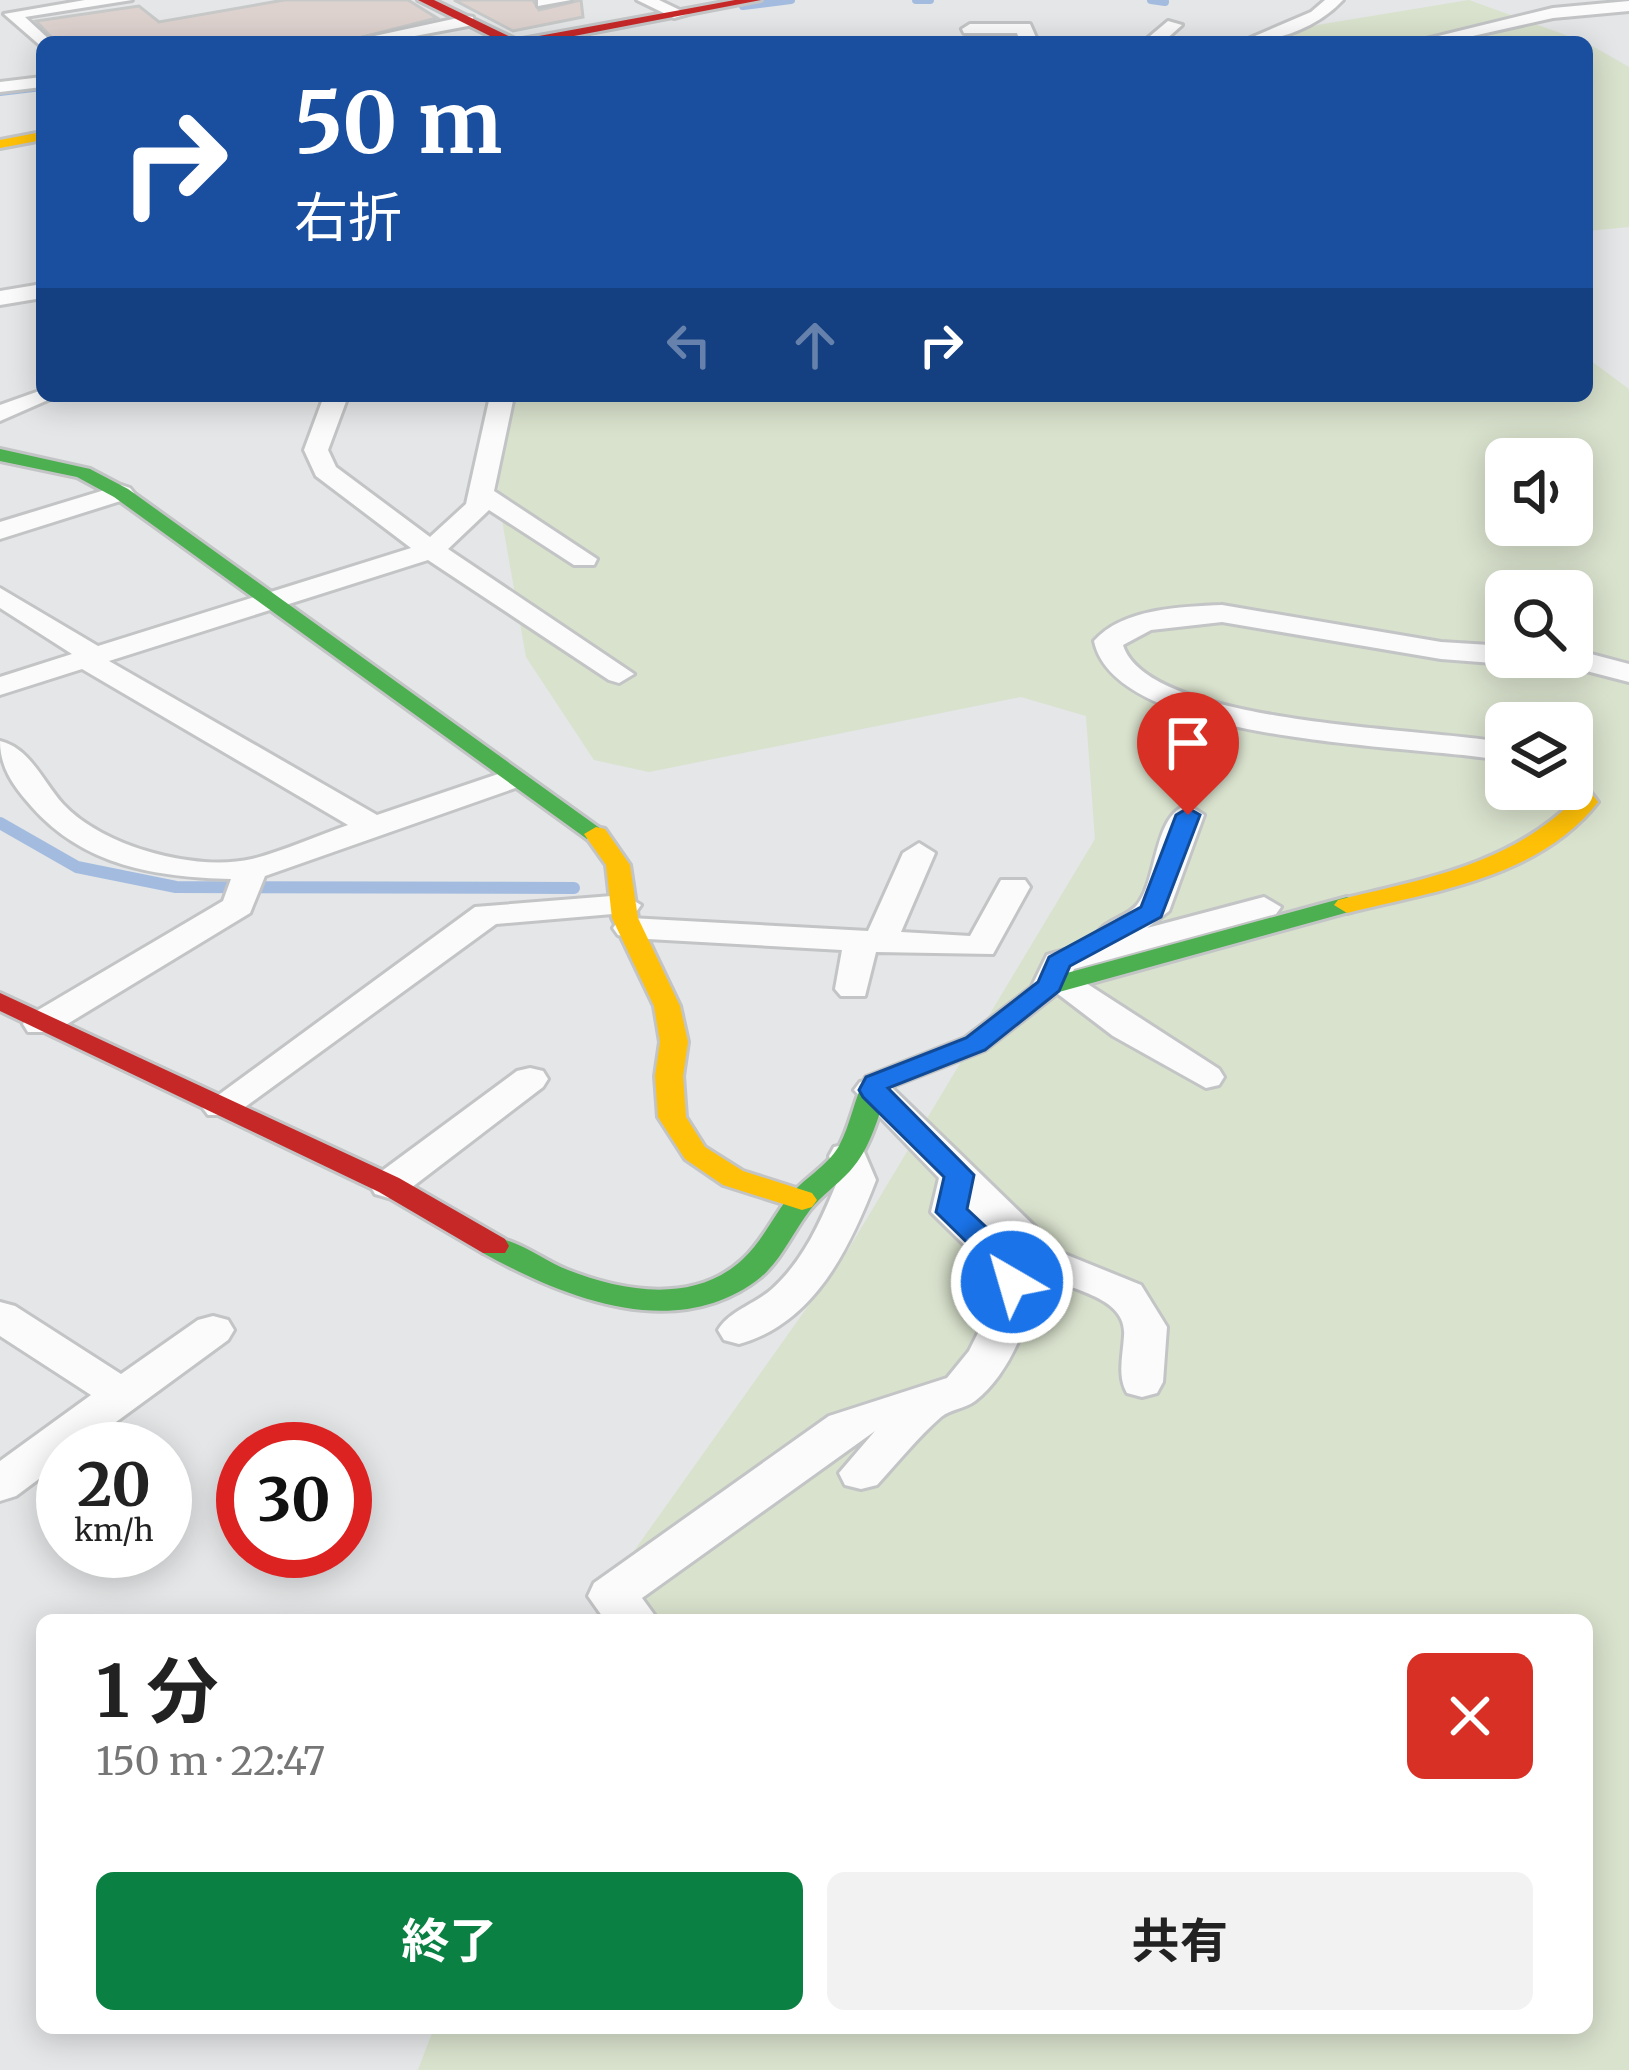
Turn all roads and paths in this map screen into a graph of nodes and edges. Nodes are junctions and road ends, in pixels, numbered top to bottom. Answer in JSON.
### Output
{"nodes":[{"id":1,"x":124,"y":0,"type":"edge"},
{"id":2,"x":424,"y":0,"type":"edge"},
{"id":3,"x":563,"y":0,"type":"edge"},
{"id":4,"x":645,"y":0,"type":"edge"},
{"id":5,"x":755,"y":0,"type":"edge"},
{"id":6,"x":1335,"y":0,"type":"edge"},
{"id":7,"x":544,"y":3,"type":"dead end"},
{"id":8,"x":1629,"y":6,"type":"edge"},
{"id":9,"x":680,"y":14,"type":"junction"},
{"id":10,"x":467,"y":21,"type":"junction"},
{"id":11,"x":1174,"y":25,"type":"dead end"},
{"id":12,"x":970,"y":29,"type":"dead end"},
{"id":13,"x":37,"y":36,"type":"edge"},
{"id":14,"x":388,"y":36,"type":"edge"},
{"id":15,"x":499,"y":36,"type":"edge"},
{"id":16,"x":556,"y":36,"type":"edge"},
{"id":17,"x":1027,"y":36,"type":"edge"},
{"id":18,"x":1160,"y":36,"type":"edge"},
{"id":19,"x":1265,"y":36,"type":"edge"},
{"id":20,"x":1450,"y":36,"type":"edge"},
{"id":21,"x":36,"y":77,"type":"edge"},
{"id":22,"x":0,"y":91,"type":"edge"},
{"id":23,"x":36,"y":92,"type":"edge"},
{"id":24,"x":36,"y":137,"type":"edge"},
{"id":25,"x":2,"y":142,"type":"edge"},
{"id":26,"x":36,"y":292,"type":"edge"},
{"id":27,"x":0,"y":298,"type":"edge"},
{"id":28,"x":36,"y":399,"type":"edge"},
{"id":29,"x":334,"y":402,"type":"edge"},
{"id":30,"x":501,"y":402,"type":"edge"},
{"id":31,"x":0,"y":414,"type":"edge"},
{"id":32,"x":0,"y":455,"type":"edge"},
{"id":33,"x":121,"y":493,"type":"junction"},
{"id":34,"x":480,"y":493,"type":"junction"},
{"id":35,"x":0,"y":531,"type":"edge"},
{"id":36,"x":431,"y":550,"type":"junction"},
{"id":37,"x":584,"y":559,"type":"dead end"},
{"id":38,"x":0,"y":596,"type":"edge"},
{"id":39,"x":270,"y":602,"type":"junction"},
{"id":40,"x":1485,"y":654,"type":"edge"},
{"id":41,"x":90,"y":657,"type":"junction"},
{"id":42,"x":1593,"y":664,"type":"edge"},
{"id":43,"x":1629,"y":673,"type":"edge"},
{"id":44,"x":619,"y":674,"type":"dead end"},
{"id":45,"x":0,"y":686,"type":"edge"},
{"id":46,"x":1485,"y":749,"type":"edge"},
{"id":47,"x":0,"y":750,"type":"edge"},
{"id":48,"x":513,"y":778,"type":"junction"},
{"id":49,"x":1580,"y":810,"type":"edge"},
{"id":50,"x":1188,"y":815,"type":"dead end"},
{"id":51,"x":374,"y":827,"type":"junction"},
{"id":52,"x":919,"y":853,"type":"dead end"},
{"id":53,"x":246,"y":882,"type":"junction"},
{"id":54,"x":1013,"y":887,"type":"dead end"},
{"id":55,"x":1264,"y":907,"type":"dead end"},
{"id":56,"x":627,"y":916,"type":"junction"},
{"id":57,"x":871,"y":941,"type":"junction"},
{"id":58,"x":1058,"y":976,"type":"junction"},
{"id":59,"x":853,"y":989,"type":"dead end"},
{"id":60,"x":0,"y":1001,"type":"edge"},
{"id":61,"x":41,"y":1024,"type":"junction"},
{"id":62,"x":1206,"y":1077,"type":"dead end"},
{"id":63,"x":530,"y":1079,"type":"dead end"},
{"id":64,"x":873,"y":1090,"type":"junction"},
{"id":65,"x":221,"y":1107,"type":"junction"},
{"id":66,"x":848,"y":1156,"type":"junction"},
{"id":67,"x":959,"y":1175,"type":"junction"},
{"id":68,"x":389,"y":1185,"type":"junction"},
{"id":69,"x":802,"y":1199,"type":"junction"},
{"id":70,"x":0,"y":1316,"type":"edge"},
{"id":71,"x":214,"y":1330,"type":"dead end"},
{"id":72,"x":739,"y":1330,"type":"dead end"},
{"id":73,"x":1142,"y":1382,"type":"dead end"},
{"id":74,"x":122,"y":1395,"type":"junction"},
{"id":75,"x":933,"y":1400,"type":"junction"},
{"id":76,"x":861,"y":1473,"type":"dead end"},
{"id":77,"x":0,"y":1484,"type":"edge"},
{"id":78,"x":628,"y":1614,"type":"edge"}],
"edges":[{"from":1,"to":13,"type":"street"},
{"from":2,"to":10,"type":"main road"},
{"from":3,"to":7,"type":"street"},
{"from":4,"to":9,"type":"street"},
{"from":5,"to":9,"type":"main road"},
{"from":6,"to":19,"type":"street"},
{"from":8,"to":20,"type":"street"},
{"from":9,"to":16,"type":"main road"},
{"from":10,"to":14,"type":"street"},
{"from":10,"to":15,"type":"main road"},
{"from":11,"to":18,"type":"street"},
{"from":12,"to":17,"type":"street"},
{"from":21,"to":22,"type":"street"},
{"from":22,"to":23,"type":"street"},
{"from":24,"to":25,"type":"main road"},
{"from":26,"to":27,"type":"street"},
{"from":28,"to":31,"type":"street"},
{"from":29,"to":36,"type":"street"},
{"from":30,"to":34,"type":"street"},
{"from":32,"to":33,"type":"main road"},
{"from":33,"to":35,"type":"street"},
{"from":33,"to":39,"type":"main road"},
{"from":34,"to":36,"type":"street"},
{"from":34,"to":37,"type":"street"},
{"from":36,"to":39,"type":"street"},
{"from":36,"to":44,"type":"street"},
{"from":38,"to":41,"type":"street"},
{"from":39,"to":41,"type":"street"},
{"from":39,"to":48,"type":"main road"},
{"from":40,"to":46,"type":"street"},
{"from":41,"to":45,"type":"street"},
{"from":41,"to":51,"type":"street"},
{"from":42,"to":43,"type":"street"},
{"from":47,"to":53,"type":"street"},
{"from":48,"to":51,"type":"street"},
{"from":48,"to":56,"type":"main road"},
{"from":49,"to":58,"type":"main road"},
{"from":50,"to":58,"type":"street"},
{"from":51,"to":53,"type":"street"},
{"from":52,"to":57,"type":"street"},
{"from":53,"to":61,"type":"street"},
{"from":54,"to":57,"type":"street"},
{"from":55,"to":58,"type":"street"},
{"from":56,"to":57,"type":"street"},
{"from":56,"to":65,"type":"street"},
{"from":56,"to":69,"type":"main road"},
{"from":57,"to":59,"type":"street"},
{"from":58,"to":62,"type":"street"},
{"from":58,"to":64,"type":"main road"},
{"from":60,"to":61,"type":"main road"},
{"from":61,"to":65,"type":"main road"},
{"from":63,"to":68,"type":"street"},
{"from":64,"to":66,"type":"main road"},
{"from":64,"to":67,"type":"street"},
{"from":65,"to":68,"type":"main road"},
{"from":66,"to":69,"type":"main road"},
{"from":66,"to":72,"type":"street"},
{"from":67,"to":73,"type":"street"},
{"from":67,"to":75,"type":"street"},
{"from":68,"to":69,"type":"main road"},
{"from":70,"to":74,"type":"street"},
{"from":71,"to":74,"type":"street"},
{"from":74,"to":77,"type":"street"},
{"from":75,"to":76,"type":"street"},
{"from":75,"to":78,"type":"street"}]}
